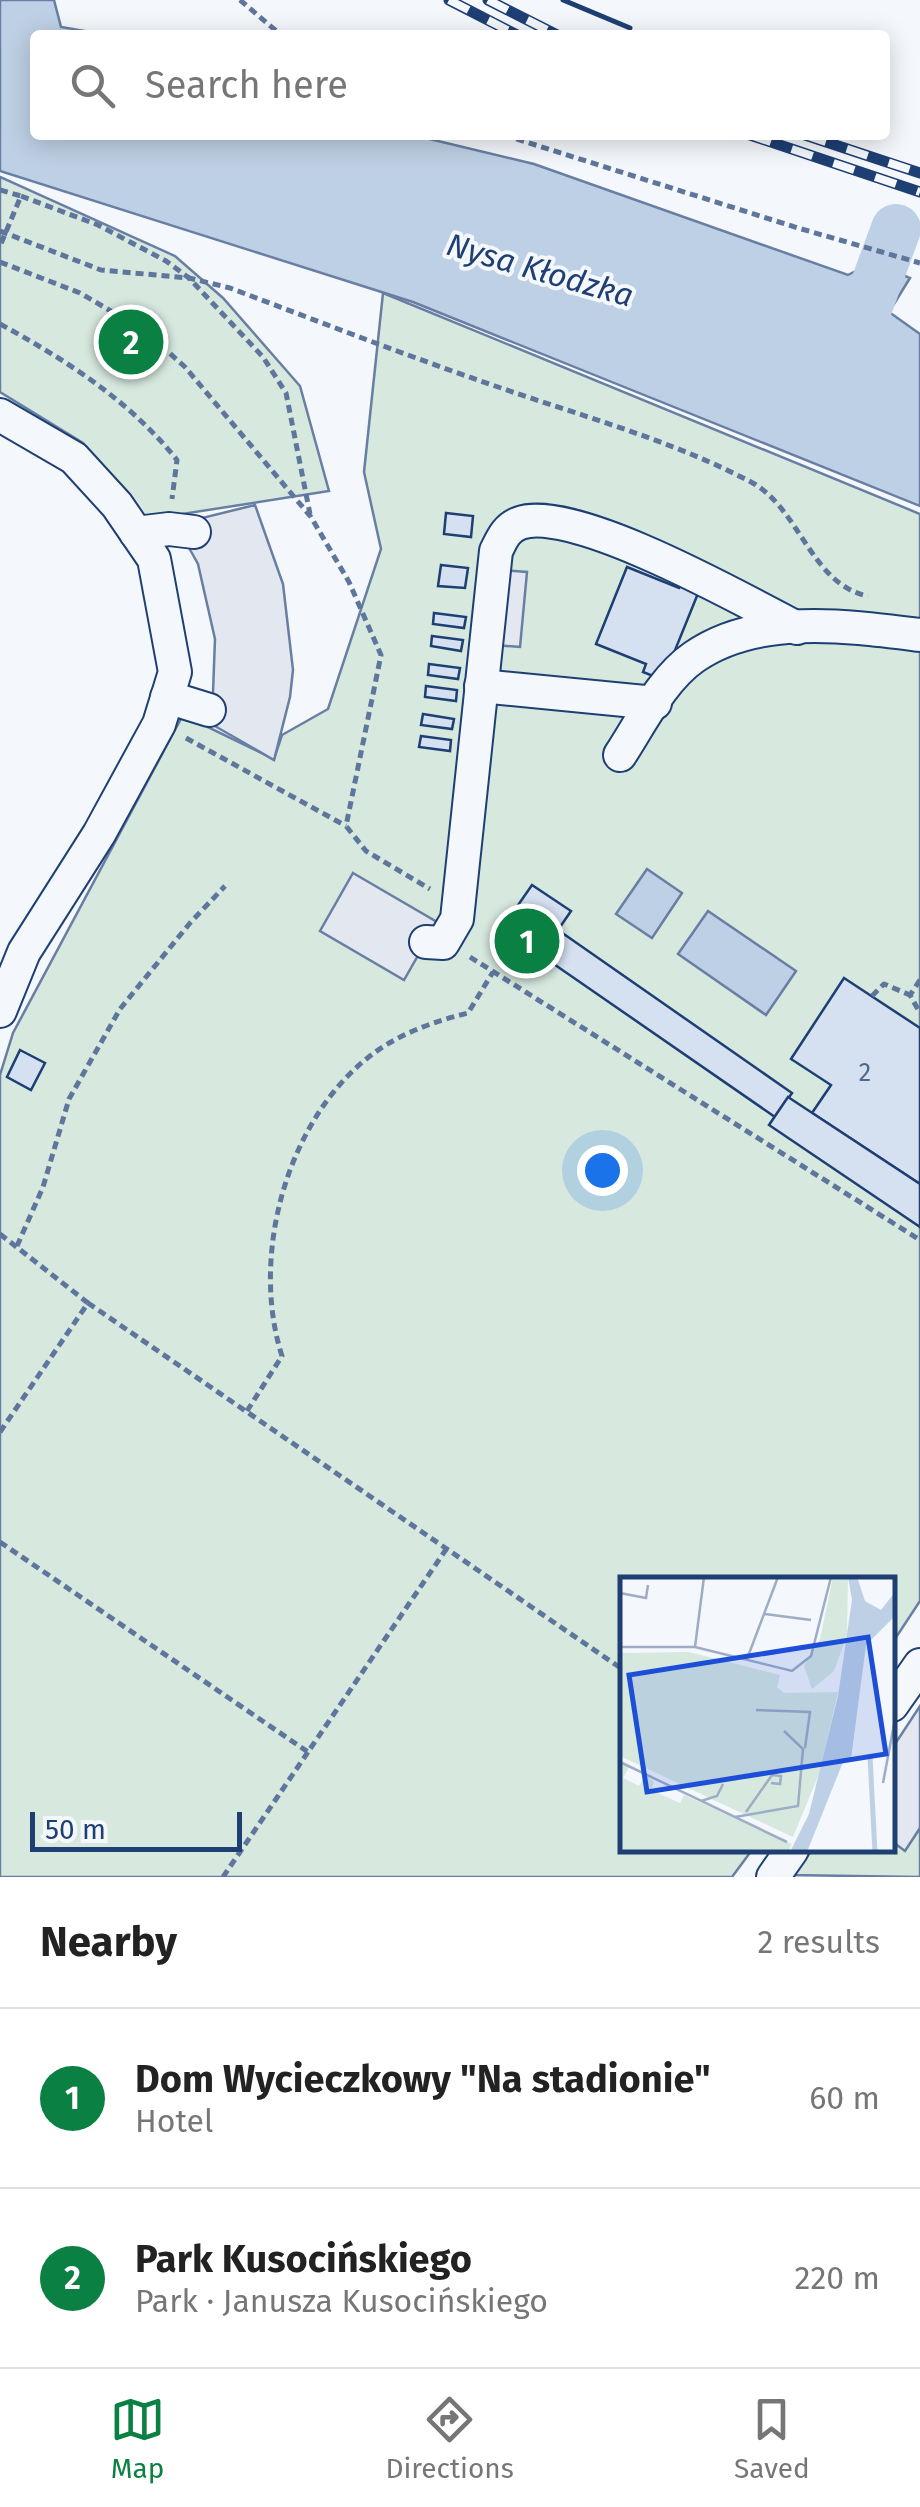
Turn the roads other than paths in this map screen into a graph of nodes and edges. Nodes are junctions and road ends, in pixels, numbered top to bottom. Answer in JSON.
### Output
{"nodes":[{"id":1,"x":0,"y":415,"type":"edge"},
{"id":2,"x":182,"y":522,"type":"road end"},
{"id":3,"x":136,"y":533,"type":"junction"},
{"id":4,"x":797,"y":628,"type":"junction"},
{"id":5,"x":920,"y":636,"type":"edge"},
{"id":6,"x":482,"y":686,"type":"junction"},
{"id":7,"x":655,"y":702,"type":"junction"},
{"id":8,"x":164,"y":710,"type":"junction"},
{"id":9,"x":209,"y":710,"type":"dead end"},
{"id":10,"x":620,"y":755,"type":"dead end"},
{"id":11,"x":426,"y":942,"type":"dead end"},
{"id":12,"x":12,"y":945,"type":"edge"},
{"id":13,"x":0,"y":1011,"type":"edge"},
{"id":14,"x":920,"y":1665,"type":"edge"},
{"id":15,"x":895,"y":1701,"type":"edge"},
{"id":16,"x":791,"y":1852,"type":"edge"},
{"id":17,"x":774,"y":1877,"type":"edge"}],
"edges":[{"from":1,"to":3,"type":"street"},
{"from":2,"to":3,"type":"street"},
{"from":3,"to":8,"type":"street"},
{"from":4,"to":5,"type":"street"},
{"from":4,"to":6,"type":"street"},
{"from":4,"to":7,"type":"street"},
{"from":6,"to":7,"type":"street"},
{"from":6,"to":11,"type":"street"},
{"from":7,"to":10,"type":"street"},
{"from":8,"to":9,"type":"street"},
{"from":8,"to":12,"type":"street"},
{"from":12,"to":13,"type":"street"},
{"from":14,"to":15,"type":"street"},
{"from":16,"to":17,"type":"street"}]}
